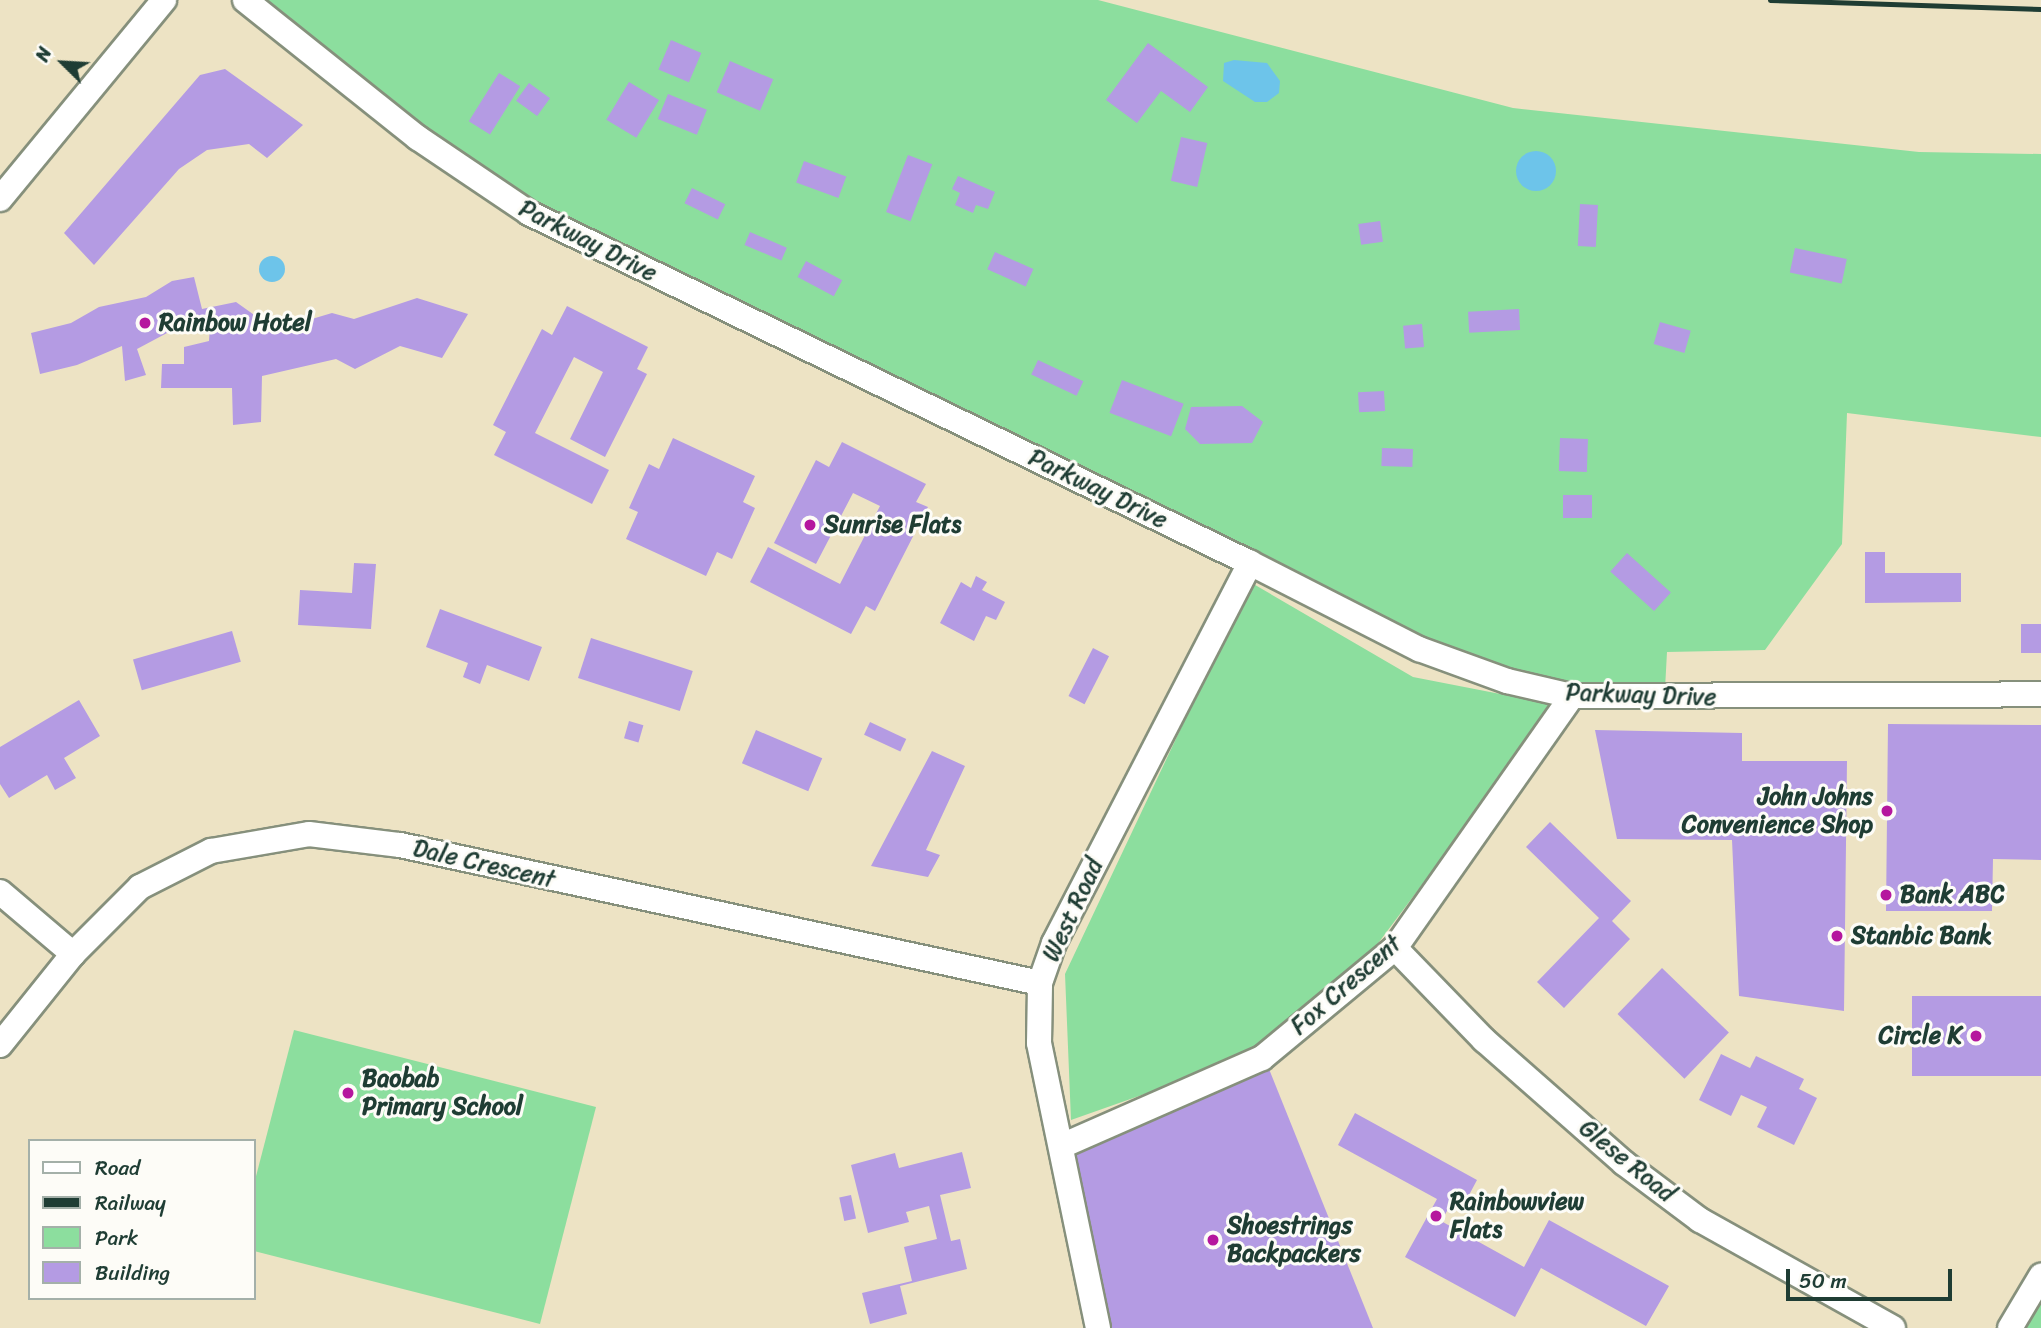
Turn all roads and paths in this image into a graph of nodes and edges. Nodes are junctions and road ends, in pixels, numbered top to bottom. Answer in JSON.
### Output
{"nodes":[{"id":1,"x":164,"y":0,"type":"edge"},
{"id":2,"x":245,"y":0,"type":"edge"},
{"id":3,"x":0,"y":199,"type":"edge"},
{"id":4,"x":1250,"y":563,"type":"junction"},
{"id":5,"x":2041,"y":694,"type":"edge"},
{"id":6,"x":1572,"y":696,"type":"junction"},
{"id":7,"x":0,"y":892,"type":"edge"},
{"id":8,"x":1395,"y":948,"type":"junction"},
{"id":9,"x":73,"y":954,"type":"junction"},
{"id":10,"x":1040,"y":983,"type":"junction"},
{"id":11,"x":0,"y":1045,"type":"edge"},
{"id":12,"x":1064,"y":1144,"type":"junction"},
{"id":13,"x":2041,"y":1276,"type":"edge"},
{"id":14,"x":1098,"y":1328,"type":"edge"},
{"id":15,"x":1893,"y":1328,"type":"edge"},
{"id":16,"x":2010,"y":1328,"type":"edge"}],
"edges":[{"from":1,"to":3,"type":"street"},
{"from":2,"to":4,"type":"street","name":"Parkway Drive"},
{"from":4,"to":6,"type":"street","name":"Parkway Drive"},
{"from":4,"to":10,"type":"street","name":"West Road"},
{"from":5,"to":6,"type":"street","name":"Parkway Drive"},
{"from":6,"to":8,"type":"street","name":"Fox Crescent"},
{"from":7,"to":9,"type":"street"},
{"from":8,"to":12,"type":"street","name":"Fox Crescent"},
{"from":8,"to":15,"type":"street","name":"Glese Road"},
{"from":9,"to":10,"type":"street","name":"Dale Crescent"},
{"from":9,"to":11,"type":"street","name":"Dale Crescent"},
{"from":10,"to":12,"type":"street","name":"West Road"},
{"from":12,"to":14,"type":"street","name":"West Road"},
{"from":13,"to":16,"type":"street"}]}
